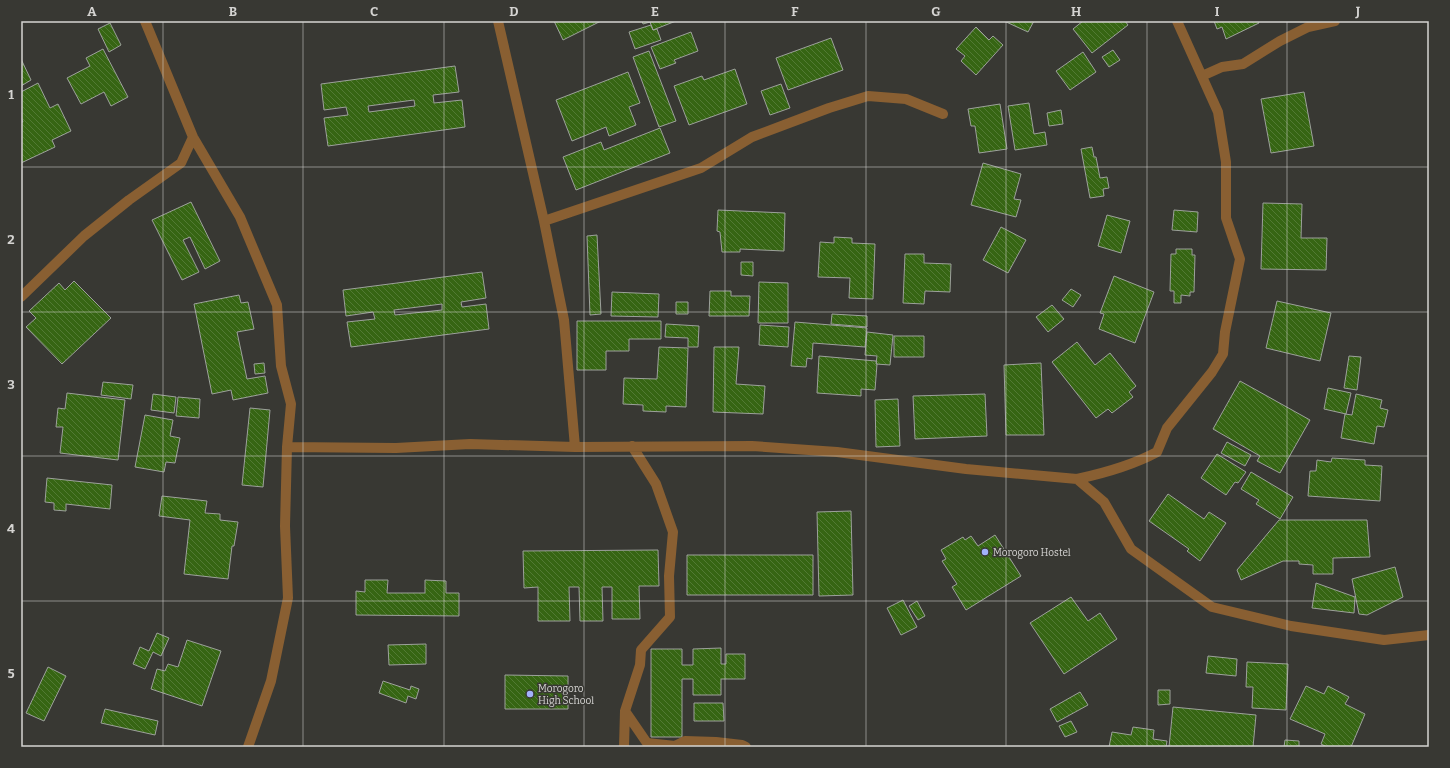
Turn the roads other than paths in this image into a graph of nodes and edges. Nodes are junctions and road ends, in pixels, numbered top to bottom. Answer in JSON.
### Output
{"nodes":[{"id":1,"x":145,"y":21,"type":"edge"},
{"id":2,"x":498,"y":21,"type":"edge"},
{"id":3,"x":1177,"y":21,"type":"edge"},
{"id":4,"x":1334,"y":21,"type":"edge"},
{"id":5,"x":1202,"y":76,"type":"junction"},
{"id":6,"x":943,"y":114,"type":"dead end"},
{"id":7,"x":193,"y":137,"type":"junction"},
{"id":8,"x":544,"y":221,"type":"junction"},
{"id":9,"x":21,"y":297,"type":"edge"},
{"id":10,"x":632,"y":446,"type":"junction"},
{"id":11,"x":286,"y":447,"type":"junction"},
{"id":12,"x":575,"y":447,"type":"junction"},
{"id":13,"x":1077,"y":479,"type":"junction"},
{"id":14,"x":1429,"y":635,"type":"edge"},
{"id":15,"x":625,"y":712,"type":"junction"},
{"id":16,"x":248,"y":747,"type":"edge"},
{"id":17,"x":624,"y":747,"type":"edge"},
{"id":18,"x":746,"y":747,"type":"edge"}],
"edges":[{"from":1,"to":7,"type":"street"},
{"from":2,"to":8,"type":"street"},
{"from":3,"to":5,"type":"street"},
{"from":4,"to":5,"type":"street"},
{"from":5,"to":13,"type":"street"},
{"from":6,"to":8,"type":"street"},
{"from":7,"to":9,"type":"street"},
{"from":7,"to":11,"type":"street"},
{"from":8,"to":12,"type":"street"},
{"from":10,"to":12,"type":"street"},
{"from":10,"to":13,"type":"street"},
{"from":10,"to":15,"type":"street"},
{"from":11,"to":12,"type":"street"},
{"from":11,"to":16,"type":"street"},
{"from":13,"to":14,"type":"street"},
{"from":15,"to":17,"type":"street"},
{"from":15,"to":18,"type":"street"}]}
